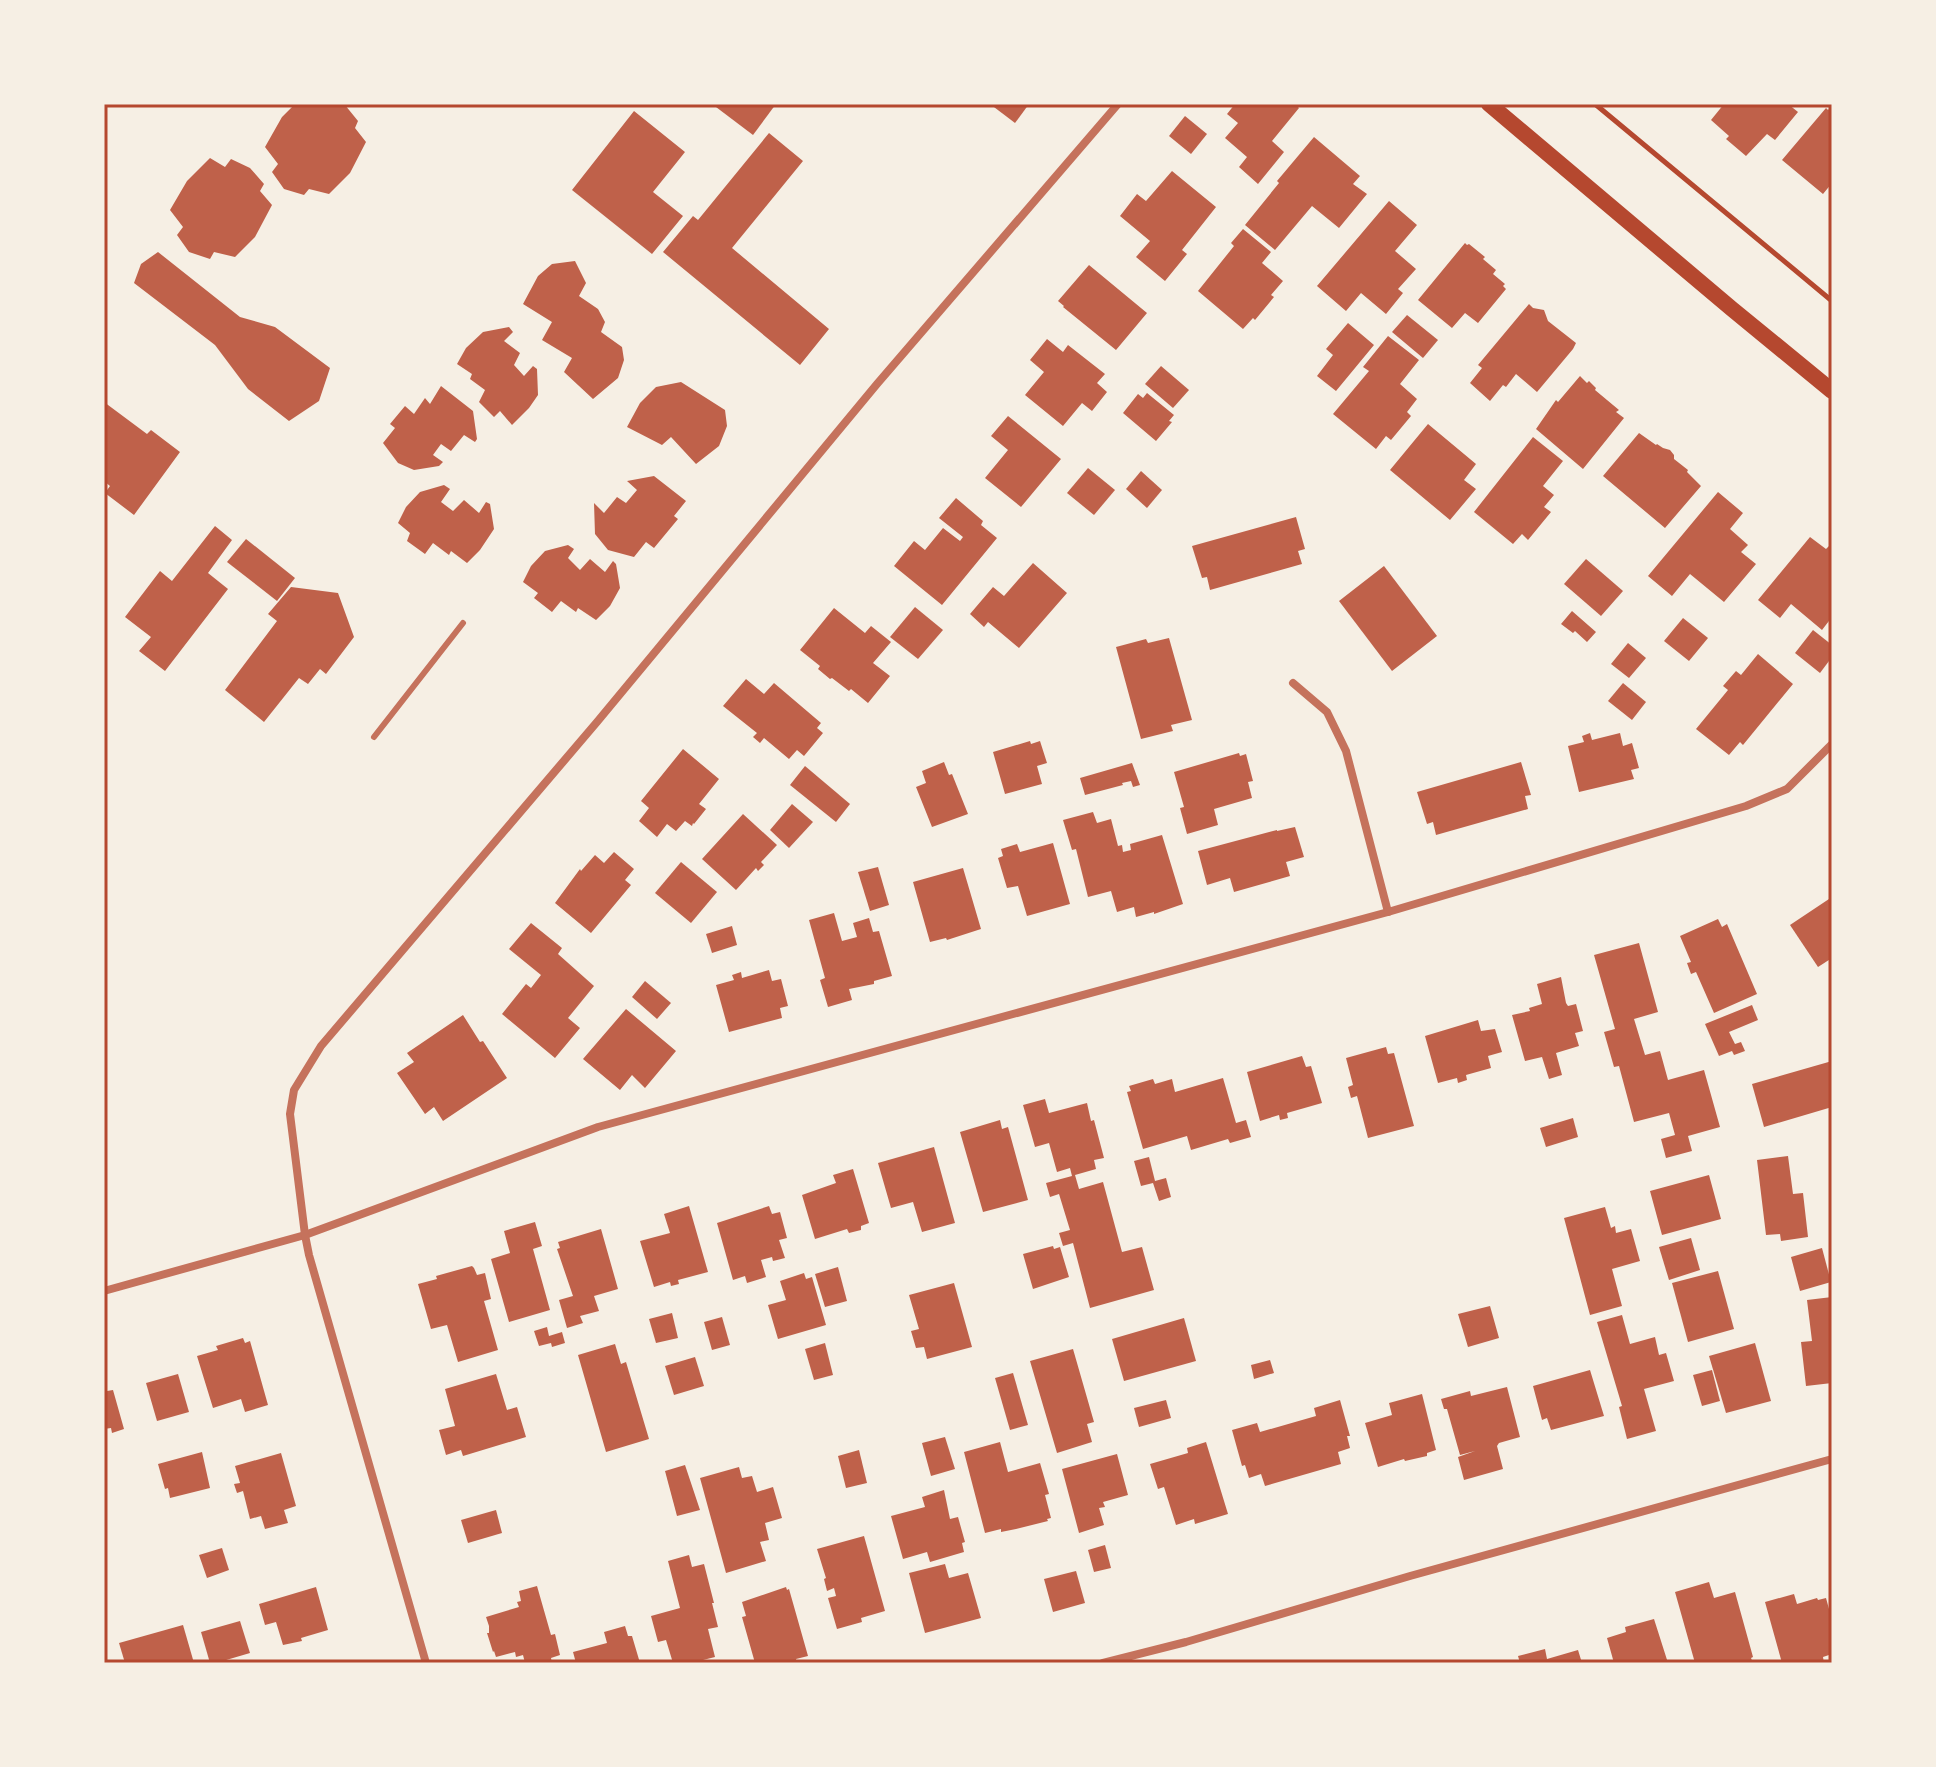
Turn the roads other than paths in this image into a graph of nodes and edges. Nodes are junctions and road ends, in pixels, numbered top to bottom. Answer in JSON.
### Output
{"nodes":[{"id":1,"x":1118,"y":104,"type":"edge"},
{"id":2,"x":1489,"y":104,"type":"edge"},
{"id":3,"x":1832,"y":391,"type":"edge"},
{"id":4,"x":463,"y":623,"type":"dead end"},
{"id":5,"x":1293,"y":683,"type":"dead end"},
{"id":6,"x":374,"y":737,"type":"dead end"},
{"id":7,"x":1832,"y":744,"type":"edge"},
{"id":8,"x":1388,"y":912,"type":"junction"},
{"id":9,"x":305,"y":1235,"type":"junction"},
{"id":10,"x":104,"y":1291,"type":"edge"},
{"id":11,"x":1832,"y":1459,"type":"edge"},
{"id":12,"x":426,"y":1663,"type":"edge"},
{"id":13,"x":1103,"y":1663,"type":"edge"}],
"edges":[{"from":1,"to":9,"type":"street"},
{"from":2,"to":3,"type":"main road"},
{"from":4,"to":6,"type":"lane"},
{"from":5,"to":8,"type":"street"},
{"from":7,"to":8,"type":"street"},
{"from":8,"to":9,"type":"street"},
{"from":9,"to":10,"type":"street"},
{"from":9,"to":12,"type":"street"},
{"from":11,"to":13,"type":"street"}]}
